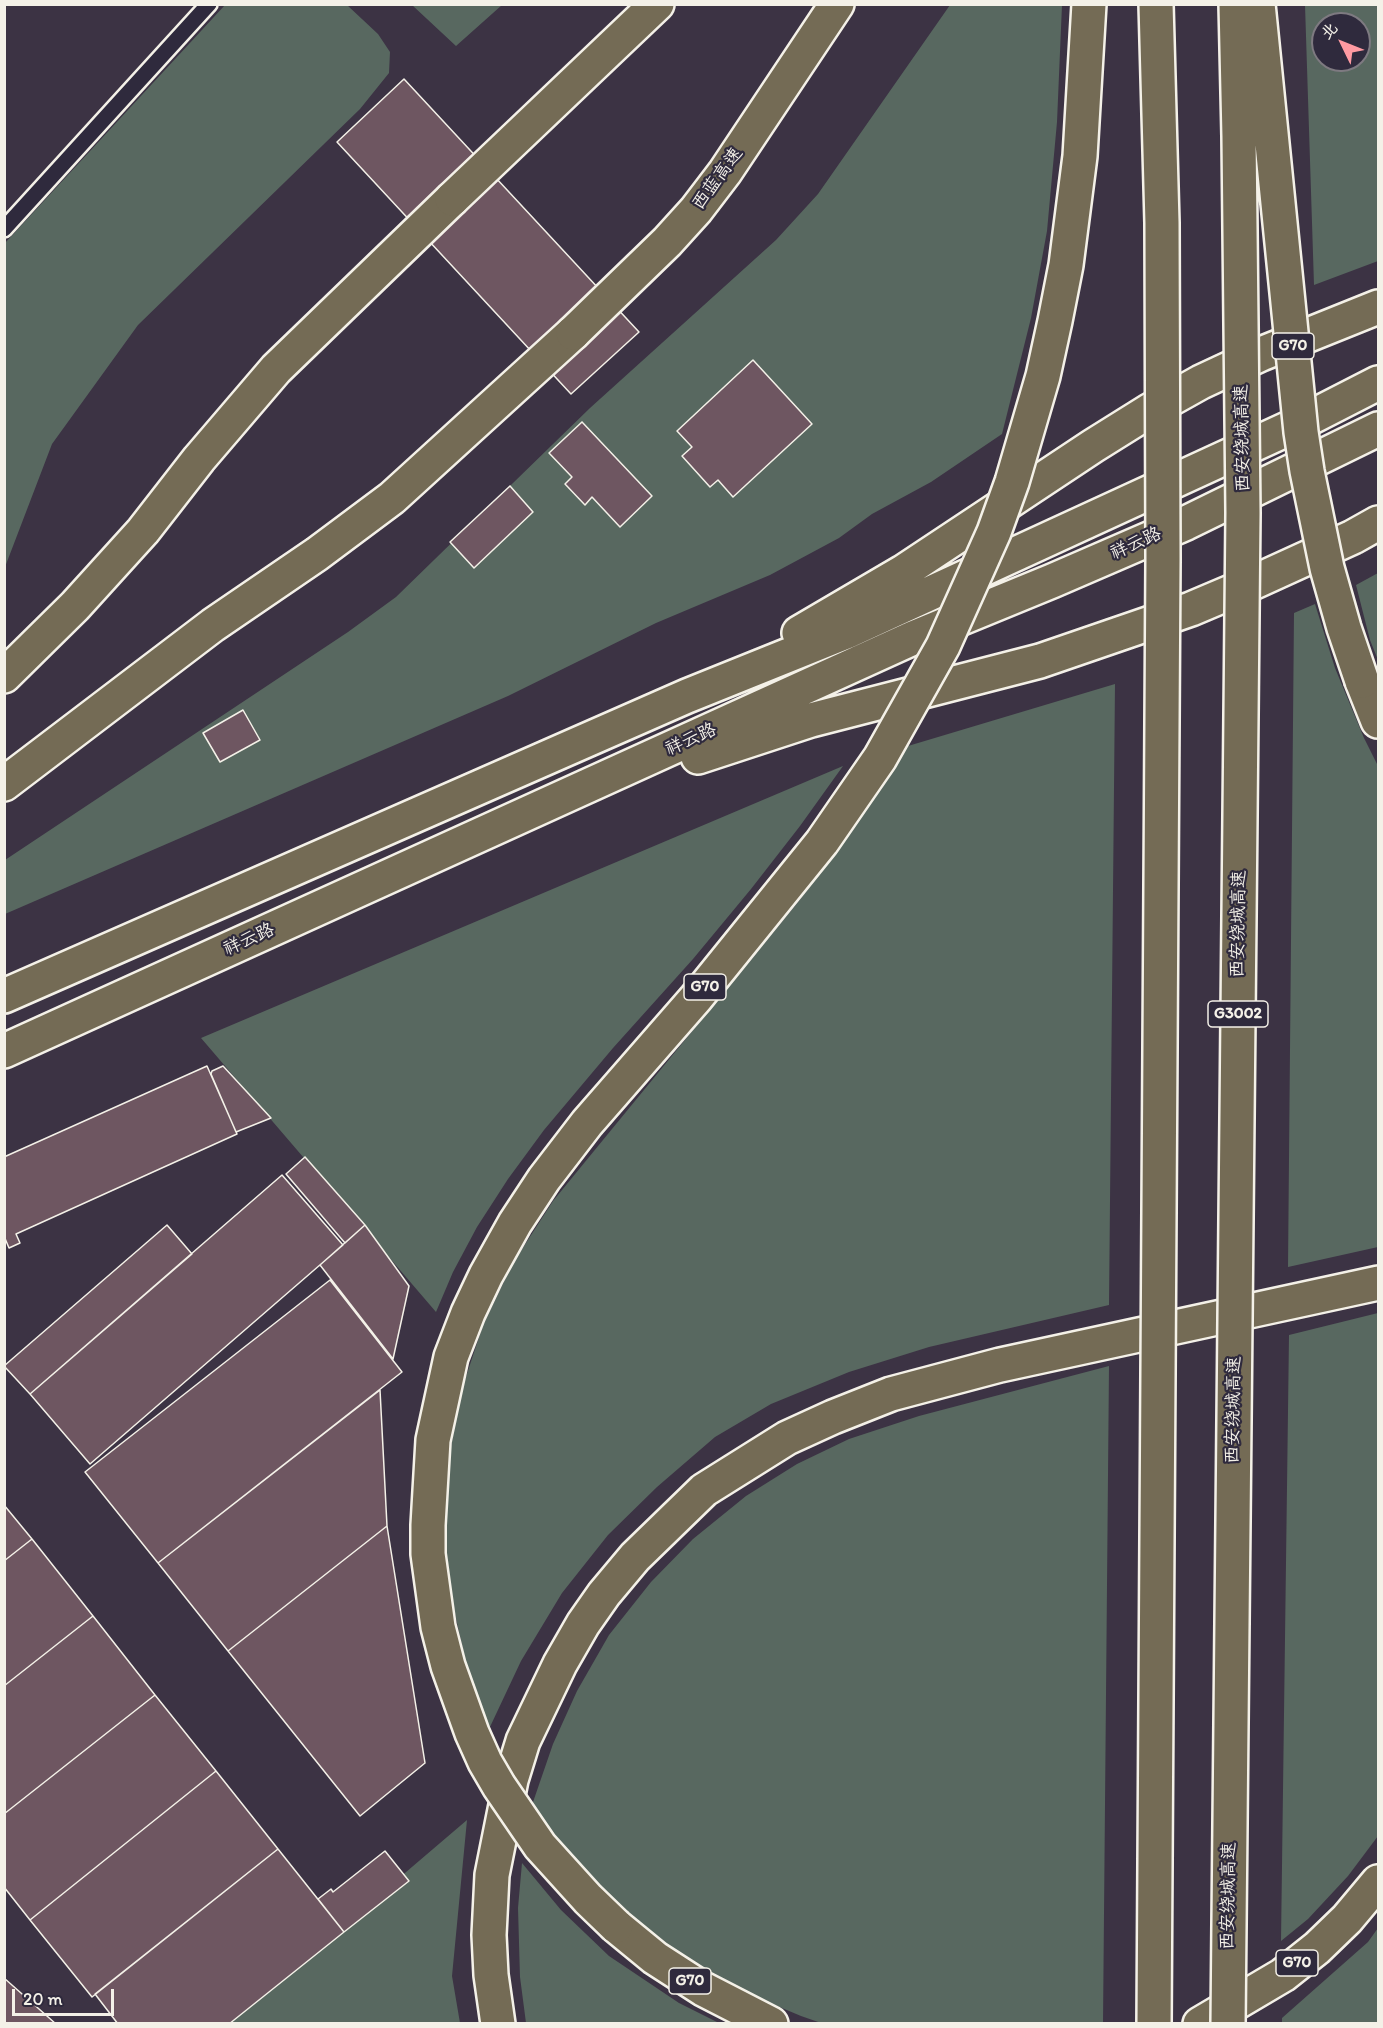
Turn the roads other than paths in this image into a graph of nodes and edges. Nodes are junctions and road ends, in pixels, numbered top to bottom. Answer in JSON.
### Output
{"nodes":[{"id":1,"x":209,"y":4,"type":"edge"},
{"id":2,"x":657,"y":4,"type":"edge"},
{"id":3,"x":837,"y":4,"type":"edge"},
{"id":4,"x":1089,"y":4,"type":"edge"},
{"id":5,"x":1156,"y":4,"type":"edge"},
{"id":6,"x":1236,"y":4,"type":"edge"},
{"id":7,"x":1258,"y":4,"type":"edge"},
{"id":8,"x":4,"y":229,"type":"edge"},
{"id":9,"x":1378,"y":307,"type":"edge"},
{"id":10,"x":1378,"y":383,"type":"edge"},
{"id":11,"x":1378,"y":429,"type":"edge"},
{"id":12,"x":1378,"y":523,"type":"edge"},
{"id":13,"x":4,"y":676,"type":"edge"},
{"id":14,"x":687,"y":696,"type":"junction"},
{"id":15,"x":1378,"y":721,"type":"edge"},
{"id":16,"x":4,"y":783,"type":"edge"},
{"id":17,"x":540,"y":808,"type":"junction"},
{"id":18,"x":4,"y":996,"type":"edge"},
{"id":19,"x":4,"y":1051,"type":"edge"},
{"id":20,"x":1378,"y":1282,"type":"edge"},
{"id":21,"x":1378,"y":1882,"type":"edge"},
{"id":22,"x":498,"y":2024,"type":"edge"},
{"id":23,"x":771,"y":2024,"type":"edge"},
{"id":24,"x":1154,"y":2024,"type":"edge"},
{"id":25,"x":1200,"y":2024,"type":"edge"},
{"id":26,"x":1228,"y":2024,"type":"edge"}],
"edges":[{"from":1,"to":8,"type":"lane"},
{"from":2,"to":13,"type":"main road"},
{"from":3,"to":16,"type":"main road","name":"西蓝高速"},
{"from":4,"to":23,"type":"main road","number":"G70","bridge":true},
{"from":5,"to":24,"type":"main road","bridge":true},
{"from":6,"to":26,"type":"main road","name":"西安绕城高速","number":"G3002","bridge":true},
{"from":7,"to":15,"type":"main road","number":"G70","bridge":true},
{"from":9,"to":14,"type":"main road"},
{"from":10,"to":14,"type":"main road"},
{"from":11,"to":17,"type":"main road","name":"祥云路"},
{"from":12,"to":17,"type":"main road"},
{"from":14,"to":18,"type":"main road"},
{"from":17,"to":19,"type":"main road","name":"祥云路"},
{"from":20,"to":22,"type":"main road"},
{"from":21,"to":25,"type":"main road","number":"G70"}]}
